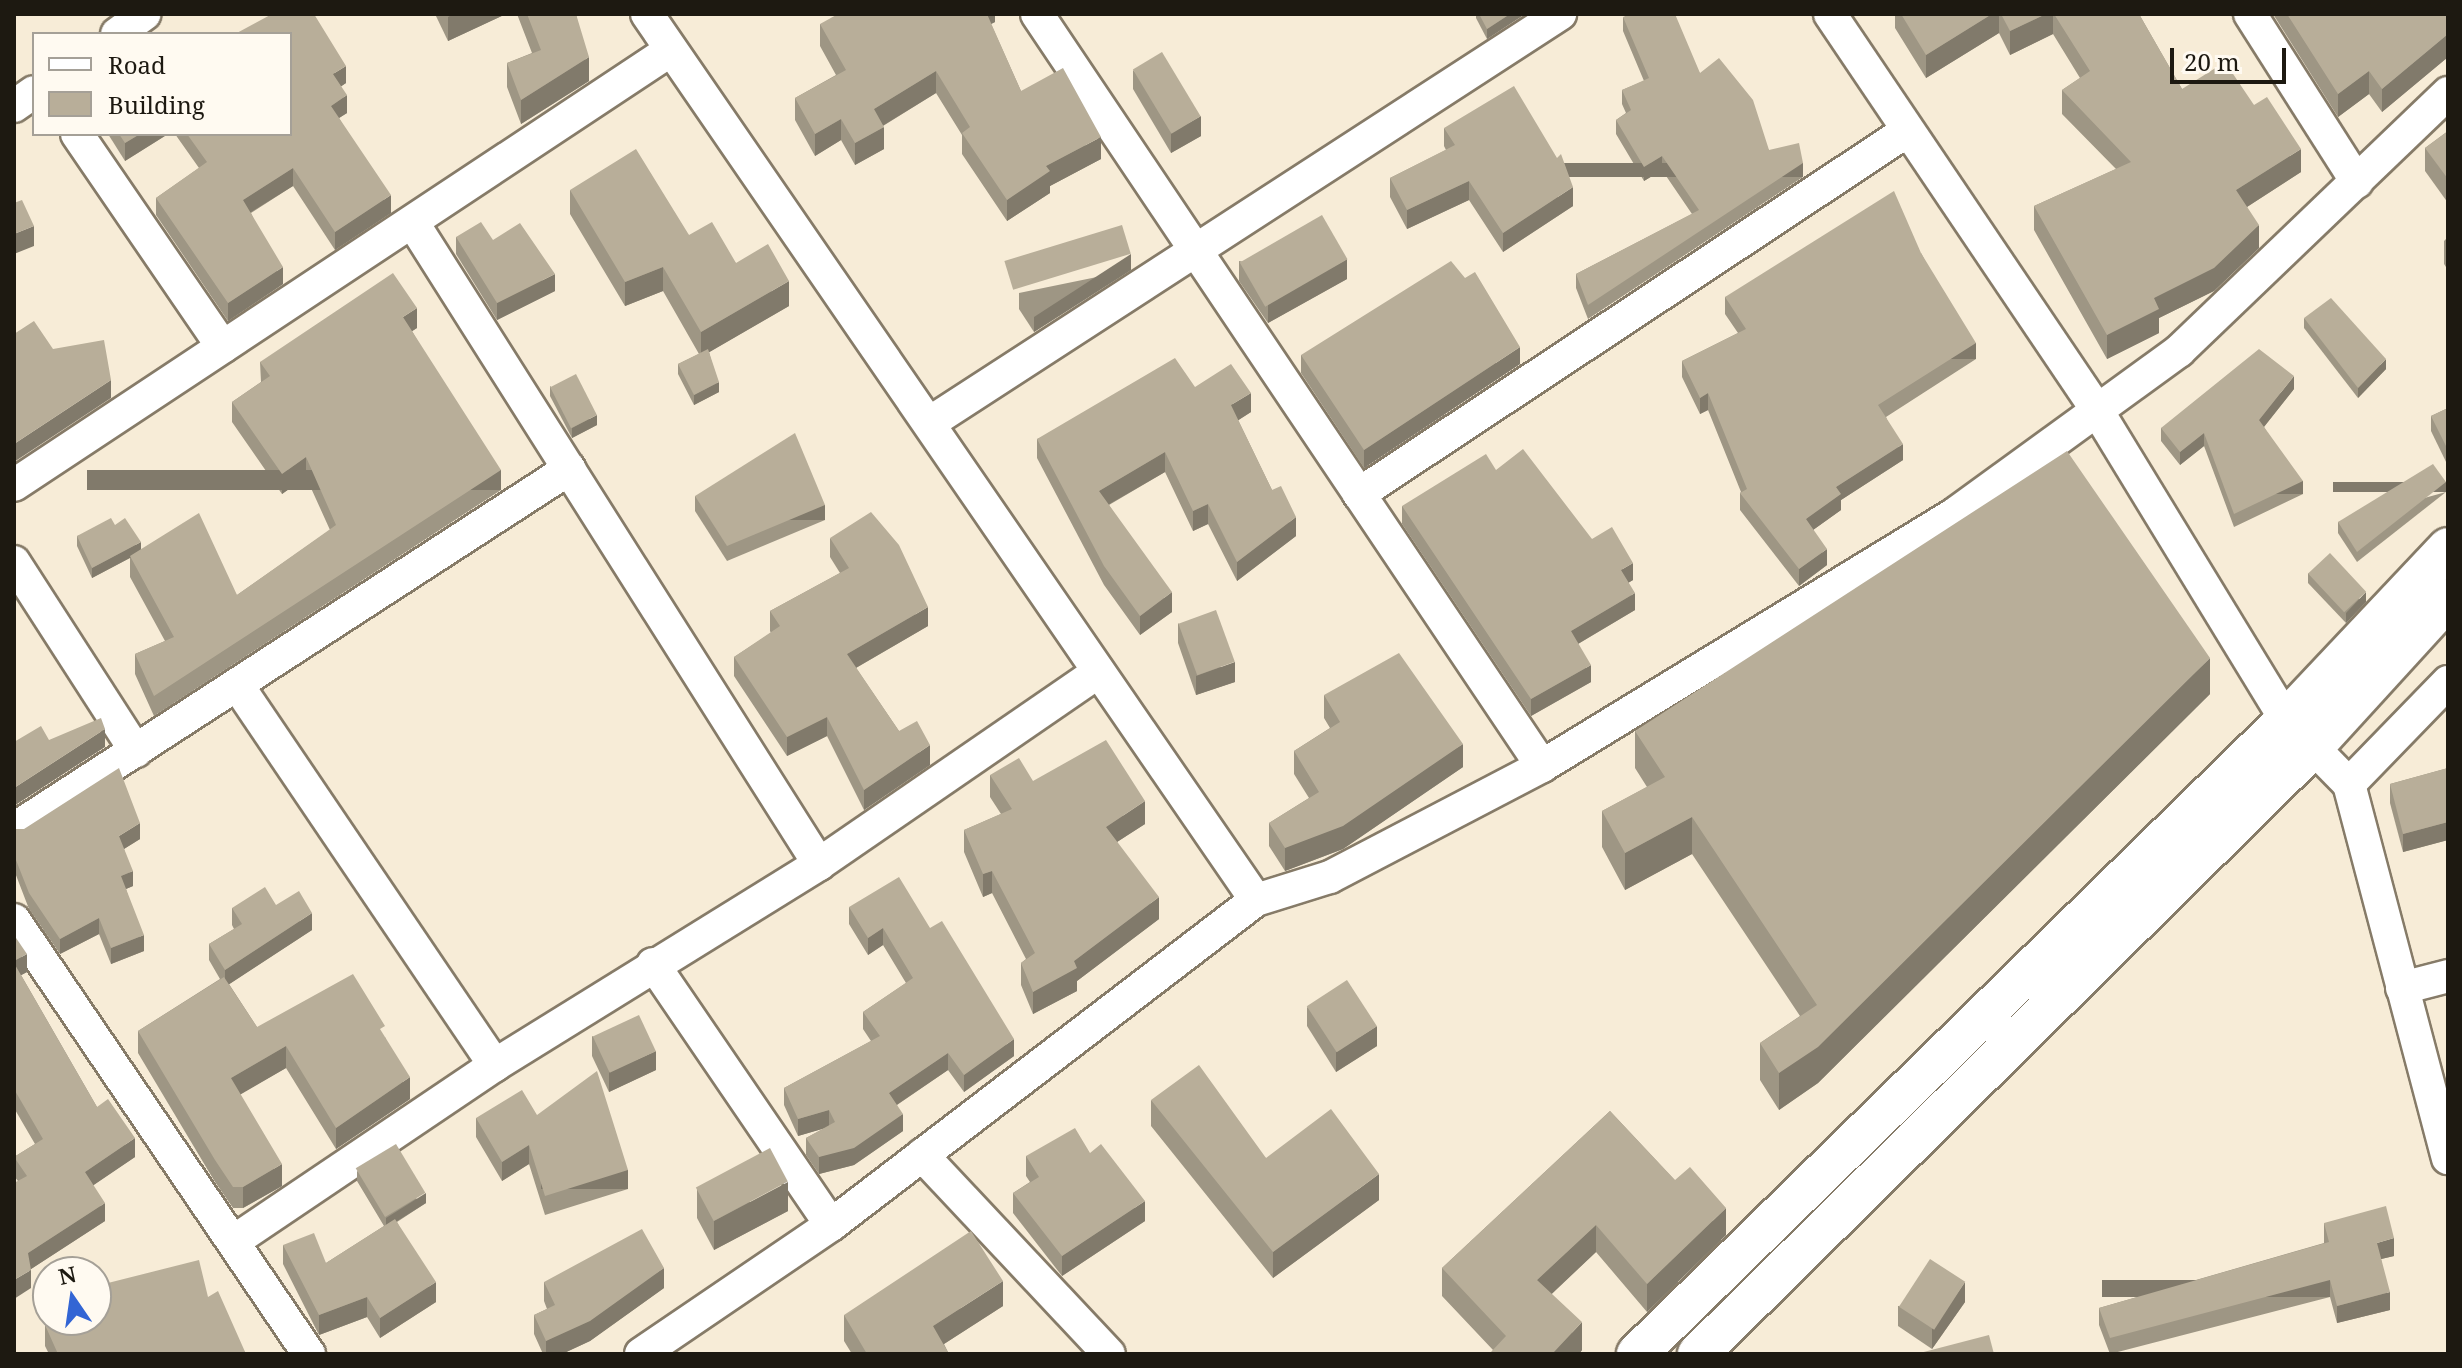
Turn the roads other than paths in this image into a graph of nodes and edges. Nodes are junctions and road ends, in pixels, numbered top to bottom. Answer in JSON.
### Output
{"nodes":[{"id":1,"x":145,"y":14,"type":"edge"},
{"id":2,"x":647,"y":14,"type":"edge"},
{"id":3,"x":1037,"y":14,"type":"edge"},
{"id":4,"x":1560,"y":14,"type":"edge"},
{"id":5,"x":1830,"y":14,"type":"edge"},
{"id":6,"x":2250,"y":14,"type":"edge"},
{"id":7,"x":120,"y":32,"type":"edge"},
{"id":8,"x":671,"y":50,"type":"junction"},
{"id":9,"x":32,"y":93,"type":"edge"},
{"id":10,"x":2448,"y":93,"type":"edge"},
{"id":11,"x":14,"y":106,"type":"edge"},
{"id":12,"x":1907,"y":131,"type":"junction"},
{"id":13,"x":78,"y":136,"type":"edge"},
{"id":14,"x":2357,"y":182,"type":"junction"},
{"id":15,"x":413,"y":223,"type":"junction"},
{"id":16,"x":1198,"y":245,"type":"junction"},
{"id":17,"x":223,"y":347,"type":"junction"},
{"id":18,"x":2098,"y":412,"type":"junction"},
{"id":19,"x":931,"y":422,"type":"junction"},
{"id":20,"x":569,"y":469,"type":"junction"},
{"id":21,"x":14,"y":485,"type":"edge"},
{"id":22,"x":1359,"y":494,"type":"junction"},
{"id":23,"x":2448,"y":548,"type":"edge"},
{"id":24,"x":14,"y":562,"type":"edge"},
{"id":25,"x":2448,"y":599,"type":"edge"},
{"id":26,"x":1098,"y":672,"type":"junction"},
{"id":27,"x":2448,"y":682,"type":"edge"},
{"id":28,"x":238,"y":686,"type":"junction"},
{"id":29,"x":2298,"y":734,"type":"junction"},
{"id":30,"x":136,"y":751,"type":"junction"},
{"id":31,"x":1542,"y":766,"type":"junction"},
{"id":32,"x":2349,"y":784,"type":"junction"},
{"id":33,"x":14,"y":829,"type":"edge"},
{"id":34,"x":819,"y":864,"type":"junction"},
{"id":35,"x":1256,"y":900,"type":"junction"},
{"id":36,"x":14,"y":920,"type":"edge"},
{"id":37,"x":653,"y":964,"type":"junction"},
{"id":38,"x":2448,"y":976,"type":"edge"},
{"id":39,"x":2402,"y":988,"type":"junction"},
{"id":40,"x":495,"y":1065,"type":"junction"},
{"id":41,"x":922,"y":1155,"type":"junction"},
{"id":42,"x":2448,"y":1158,"type":"edge"},
{"id":43,"x":831,"y":1225,"type":"junction"},
{"id":44,"x":234,"y":1241,"type":"junction"},
{"id":45,"x":309,"y":1354,"type":"edge"},
{"id":46,"x":641,"y":1354,"type":"edge"},
{"id":47,"x":1109,"y":1354,"type":"edge"},
{"id":48,"x":1637,"y":1354,"type":"edge"},
{"id":49,"x":1698,"y":1354,"type":"edge"}],
"edges":[{"from":1,"to":7,"type":"street"},
{"from":2,"to":8,"type":"street"},
{"from":3,"to":16,"type":"street"},
{"from":4,"to":16,"type":"street"},
{"from":5,"to":12,"type":"street"},
{"from":6,"to":14,"type":"street"},
{"from":8,"to":15,"type":"street"},
{"from":8,"to":19,"type":"street"},
{"from":9,"to":11,"type":"street"},
{"from":10,"to":14,"type":"street"},
{"from":12,"to":18,"type":"street"},
{"from":12,"to":22,"type":"street"},
{"from":13,"to":17,"type":"street"},
{"from":14,"to":18,"type":"street"},
{"from":15,"to":17,"type":"street"},
{"from":15,"to":20,"type":"street"},
{"from":16,"to":19,"type":"street"},
{"from":16,"to":22,"type":"street"},
{"from":17,"to":21,"type":"street"},
{"from":18,"to":29,"type":"street"},
{"from":18,"to":31,"type":"street"},
{"from":19,"to":26,"type":"street"},
{"from":20,"to":28,"type":"street"},
{"from":20,"to":34,"type":"street"},
{"from":22,"to":31,"type":"street"},
{"from":23,"to":29,"type":"street"},
{"from":24,"to":30,"type":"street"},
{"from":25,"to":29,"type":"street"},
{"from":26,"to":34,"type":"street"},
{"from":26,"to":35,"type":"street"},
{"from":27,"to":32,"type":"street"},
{"from":28,"to":30,"type":"street"},
{"from":28,"to":40,"type":"street"},
{"from":29,"to":32,"type":"street"},
{"from":29,"to":48,"type":"street"},
{"from":29,"to":49,"type":"street"},
{"from":30,"to":33,"type":"street"},
{"from":31,"to":35,"type":"street"},
{"from":32,"to":39,"type":"street"},
{"from":34,"to":37,"type":"street"},
{"from":35,"to":41,"type":"street"},
{"from":36,"to":44,"type":"street"},
{"from":37,"to":40,"type":"street"},
{"from":37,"to":43,"type":"street"},
{"from":38,"to":39,"type":"street"},
{"from":39,"to":42,"type":"street"},
{"from":40,"to":44,"type":"street"},
{"from":41,"to":43,"type":"street"},
{"from":41,"to":47,"type":"street"},
{"from":43,"to":46,"type":"street"},
{"from":44,"to":45,"type":"street"}]}
